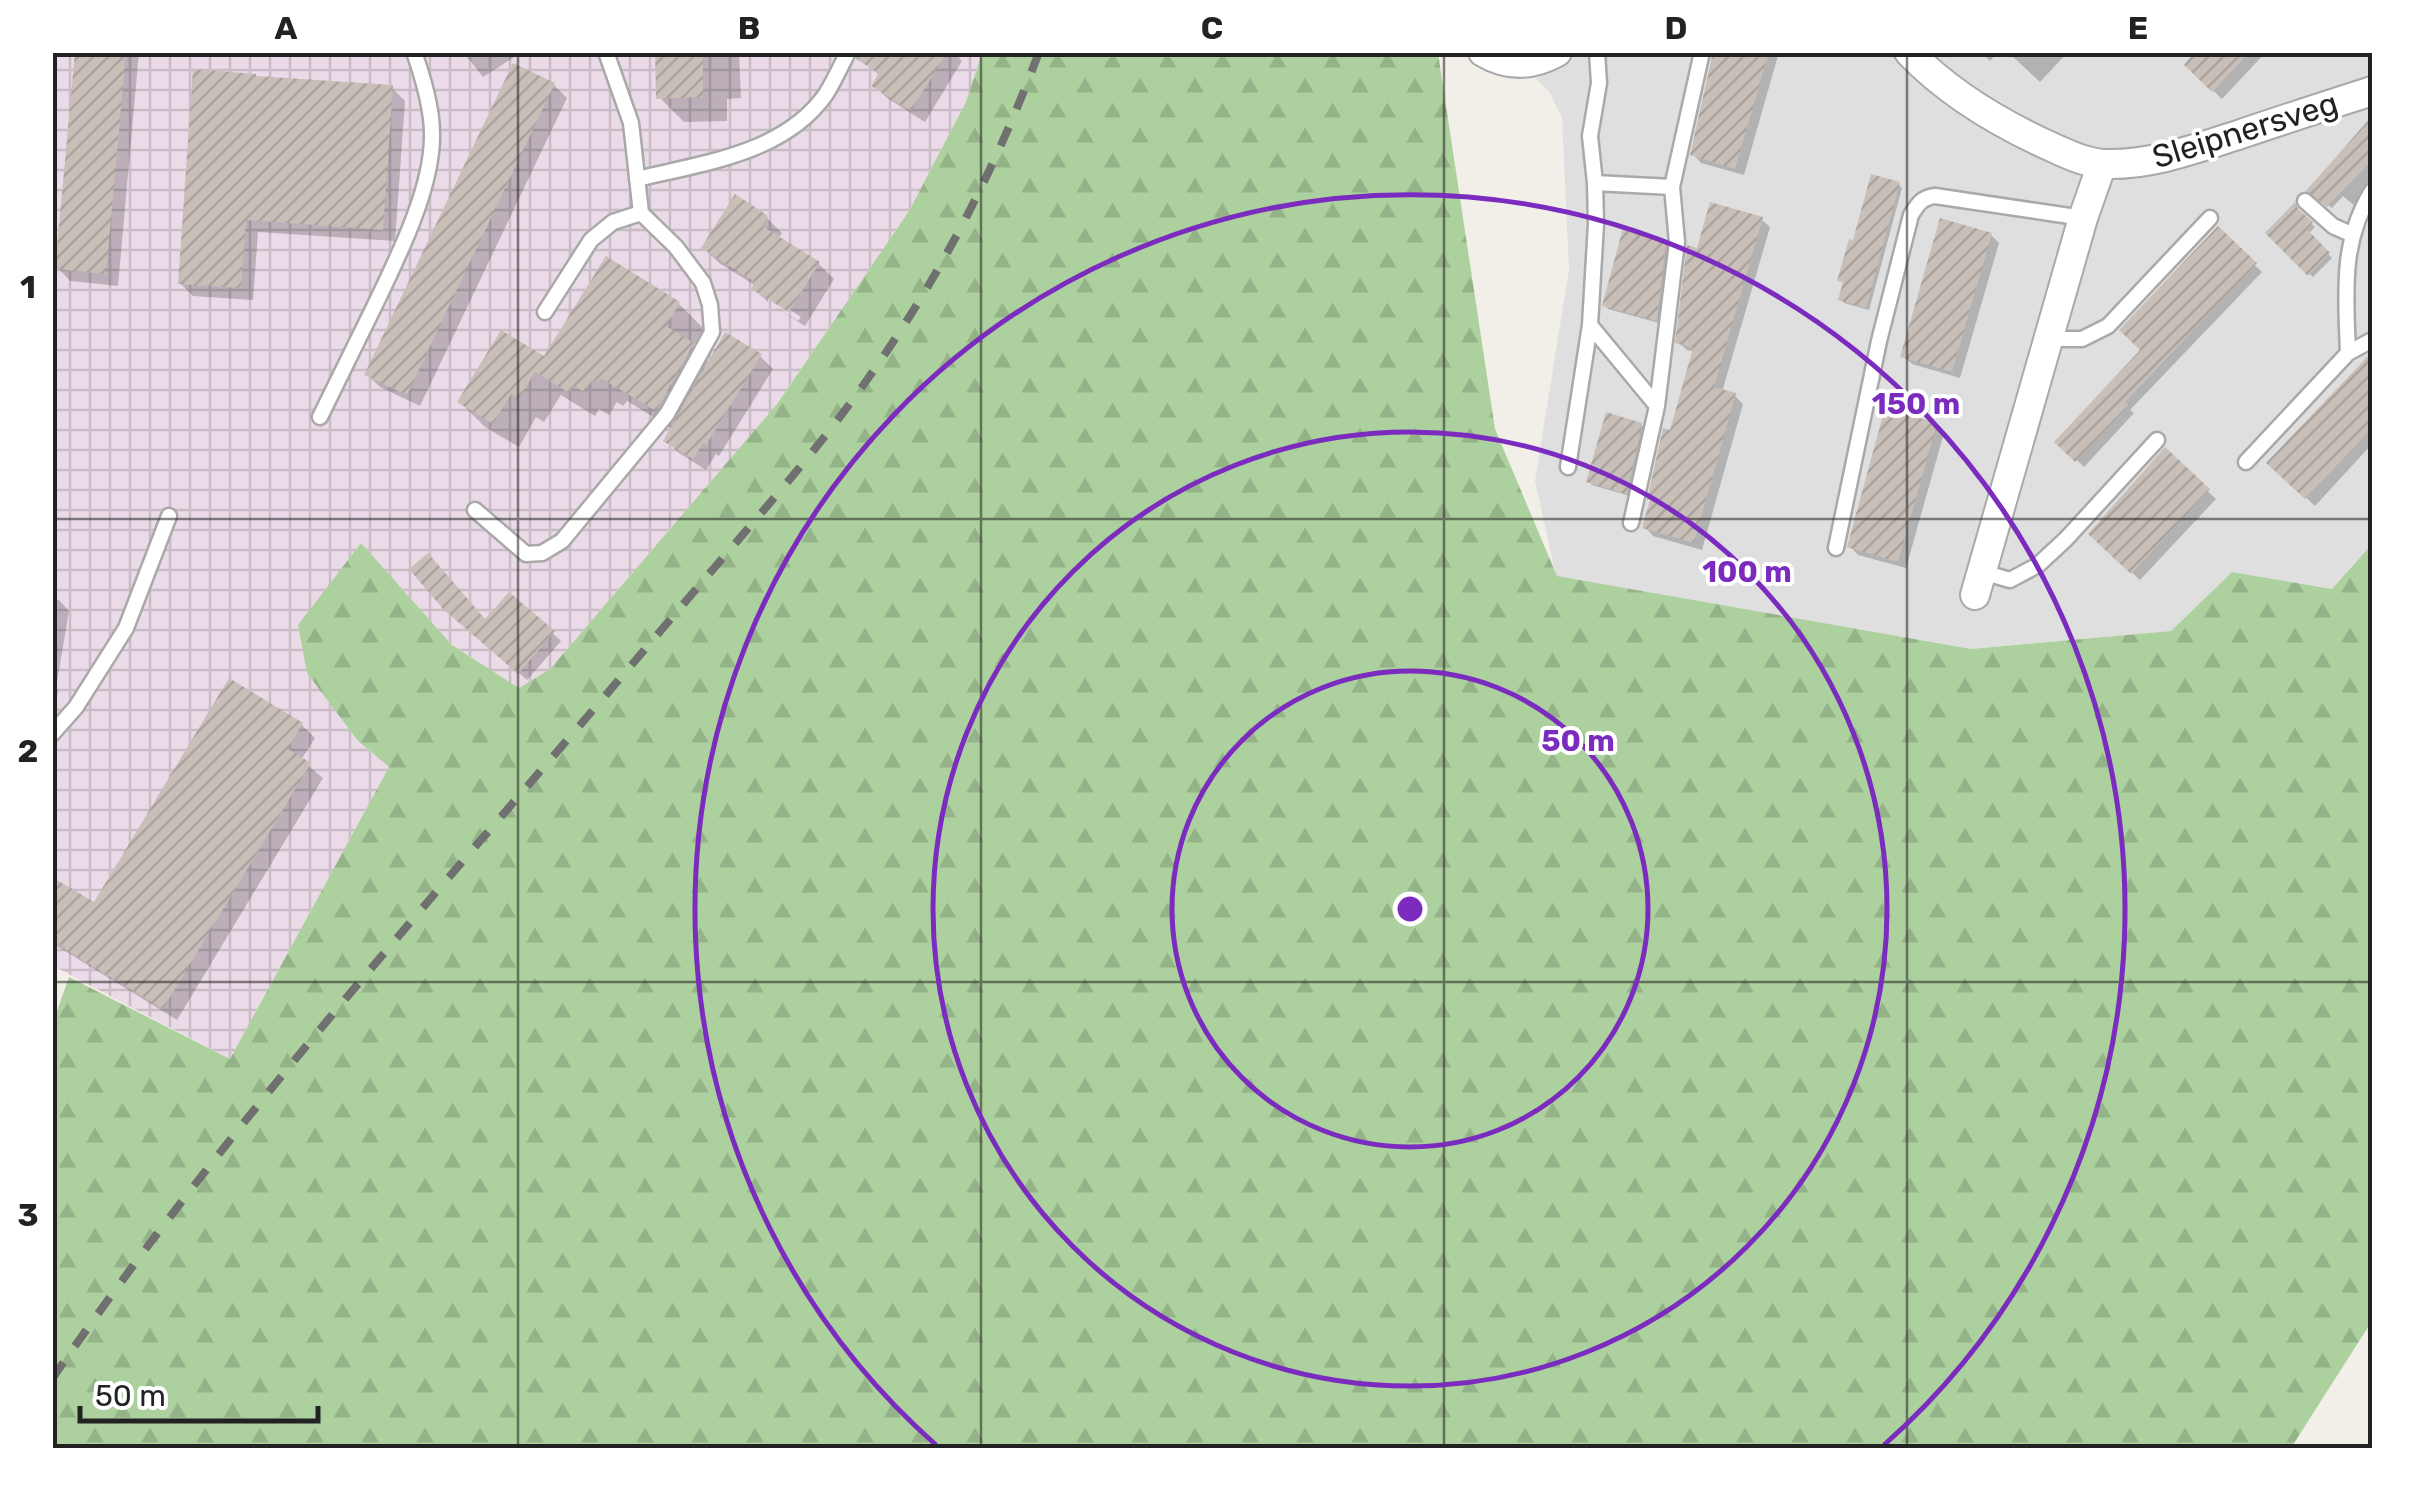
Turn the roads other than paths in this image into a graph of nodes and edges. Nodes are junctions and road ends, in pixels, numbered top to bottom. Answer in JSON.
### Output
{"nodes":[{"id":1,"x":414,"y":52,"type":"edge"},
{"id":2,"x":606,"y":52,"type":"edge"},
{"id":3,"x":848,"y":52,"type":"edge"},
{"id":4,"x":1483,"y":52,"type":"edge"},
{"id":5,"x":1556,"y":52,"type":"edge"},
{"id":6,"x":1598,"y":52,"type":"edge"},
{"id":7,"x":1702,"y":52,"type":"edge"},
{"id":8,"x":1909,"y":52,"type":"edge"},
{"id":9,"x":2372,"y":91,"type":"edge"},
{"id":10,"x":2102,"y":164,"type":"junction"},
{"id":11,"x":637,"y":179,"type":"junction"},
{"id":12,"x":1595,"y":182,"type":"junction"},
{"id":13,"x":1672,"y":186,"type":"junction"},
{"id":14,"x":2372,"y":191,"type":"edge"},
{"id":15,"x":2305,"y":202,"type":"dead end"},
{"id":16,"x":640,"y":213,"type":"junction"},
{"id":17,"x":2083,"y":218,"type":"junction"},
{"id":18,"x":2210,"y":218,"type":"dead end"},
{"id":19,"x":2353,"y":235,"type":"junction"},
{"id":20,"x":545,"y":312,"type":"dead end"},
{"id":21,"x":1590,"y":325,"type":"junction"},
{"id":22,"x":2049,"y":338,"type":"junction"},
{"id":23,"x":2372,"y":340,"type":"edge"},
{"id":24,"x":2348,"y":352,"type":"junction"},
{"id":25,"x":1656,"y":406,"type":"junction"},
{"id":26,"x":320,"y":417,"type":"dead end"},
{"id":27,"x":2158,"y":440,"type":"dead end"},
{"id":28,"x":2246,"y":462,"type":"dead end"},
{"id":29,"x":1568,"y":468,"type":"dead end"},
{"id":30,"x":475,"y":510,"type":"dead end"},
{"id":31,"x":170,"y":516,"type":"dead end"},
{"id":32,"x":1632,"y":523,"type":"dead end"},
{"id":33,"x":1836,"y":548,"type":"dead end"},
{"id":34,"x":1979,"y":584,"type":"joint"},
{"id":35,"x":52,"y":734,"type":"edge"}],
"edges":[{"from":1,"to":26,"type":"lane"},
{"from":2,"to":11,"type":"lane"},
{"from":3,"to":11,"type":"lane"},
{"from":4,"to":5,"type":"street"},
{"from":6,"to":12,"type":"lane"},
{"from":7,"to":13,"type":"lane"},
{"from":8,"to":10,"type":"street","name":"Sleipnersveg"},
{"from":9,"to":10,"type":"street","name":"Sleipnersveg"},
{"from":10,"to":17,"type":"street"},
{"from":11,"to":16,"type":"lane"},
{"from":12,"to":13,"type":"lane"},
{"from":12,"to":21,"type":"lane"},
{"from":13,"to":25,"type":"lane"},
{"from":14,"to":19,"type":"lane"},
{"from":15,"to":19,"type":"lane"},
{"from":16,"to":20,"type":"lane"},
{"from":16,"to":30,"type":"lane"},
{"from":17,"to":22,"type":"street"},
{"from":17,"to":33,"type":"lane"},
{"from":18,"to":22,"type":"lane"},
{"from":19,"to":24,"type":"lane"},
{"from":21,"to":25,"type":"lane"},
{"from":21,"to":29,"type":"lane"},
{"from":22,"to":34,"type":"street"},
{"from":23,"to":24,"type":"lane"},
{"from":24,"to":28,"type":"lane"},
{"from":25,"to":32,"type":"lane"},
{"from":27,"to":34,"type":"lane"},
{"from":31,"to":35,"type":"lane"}]}
